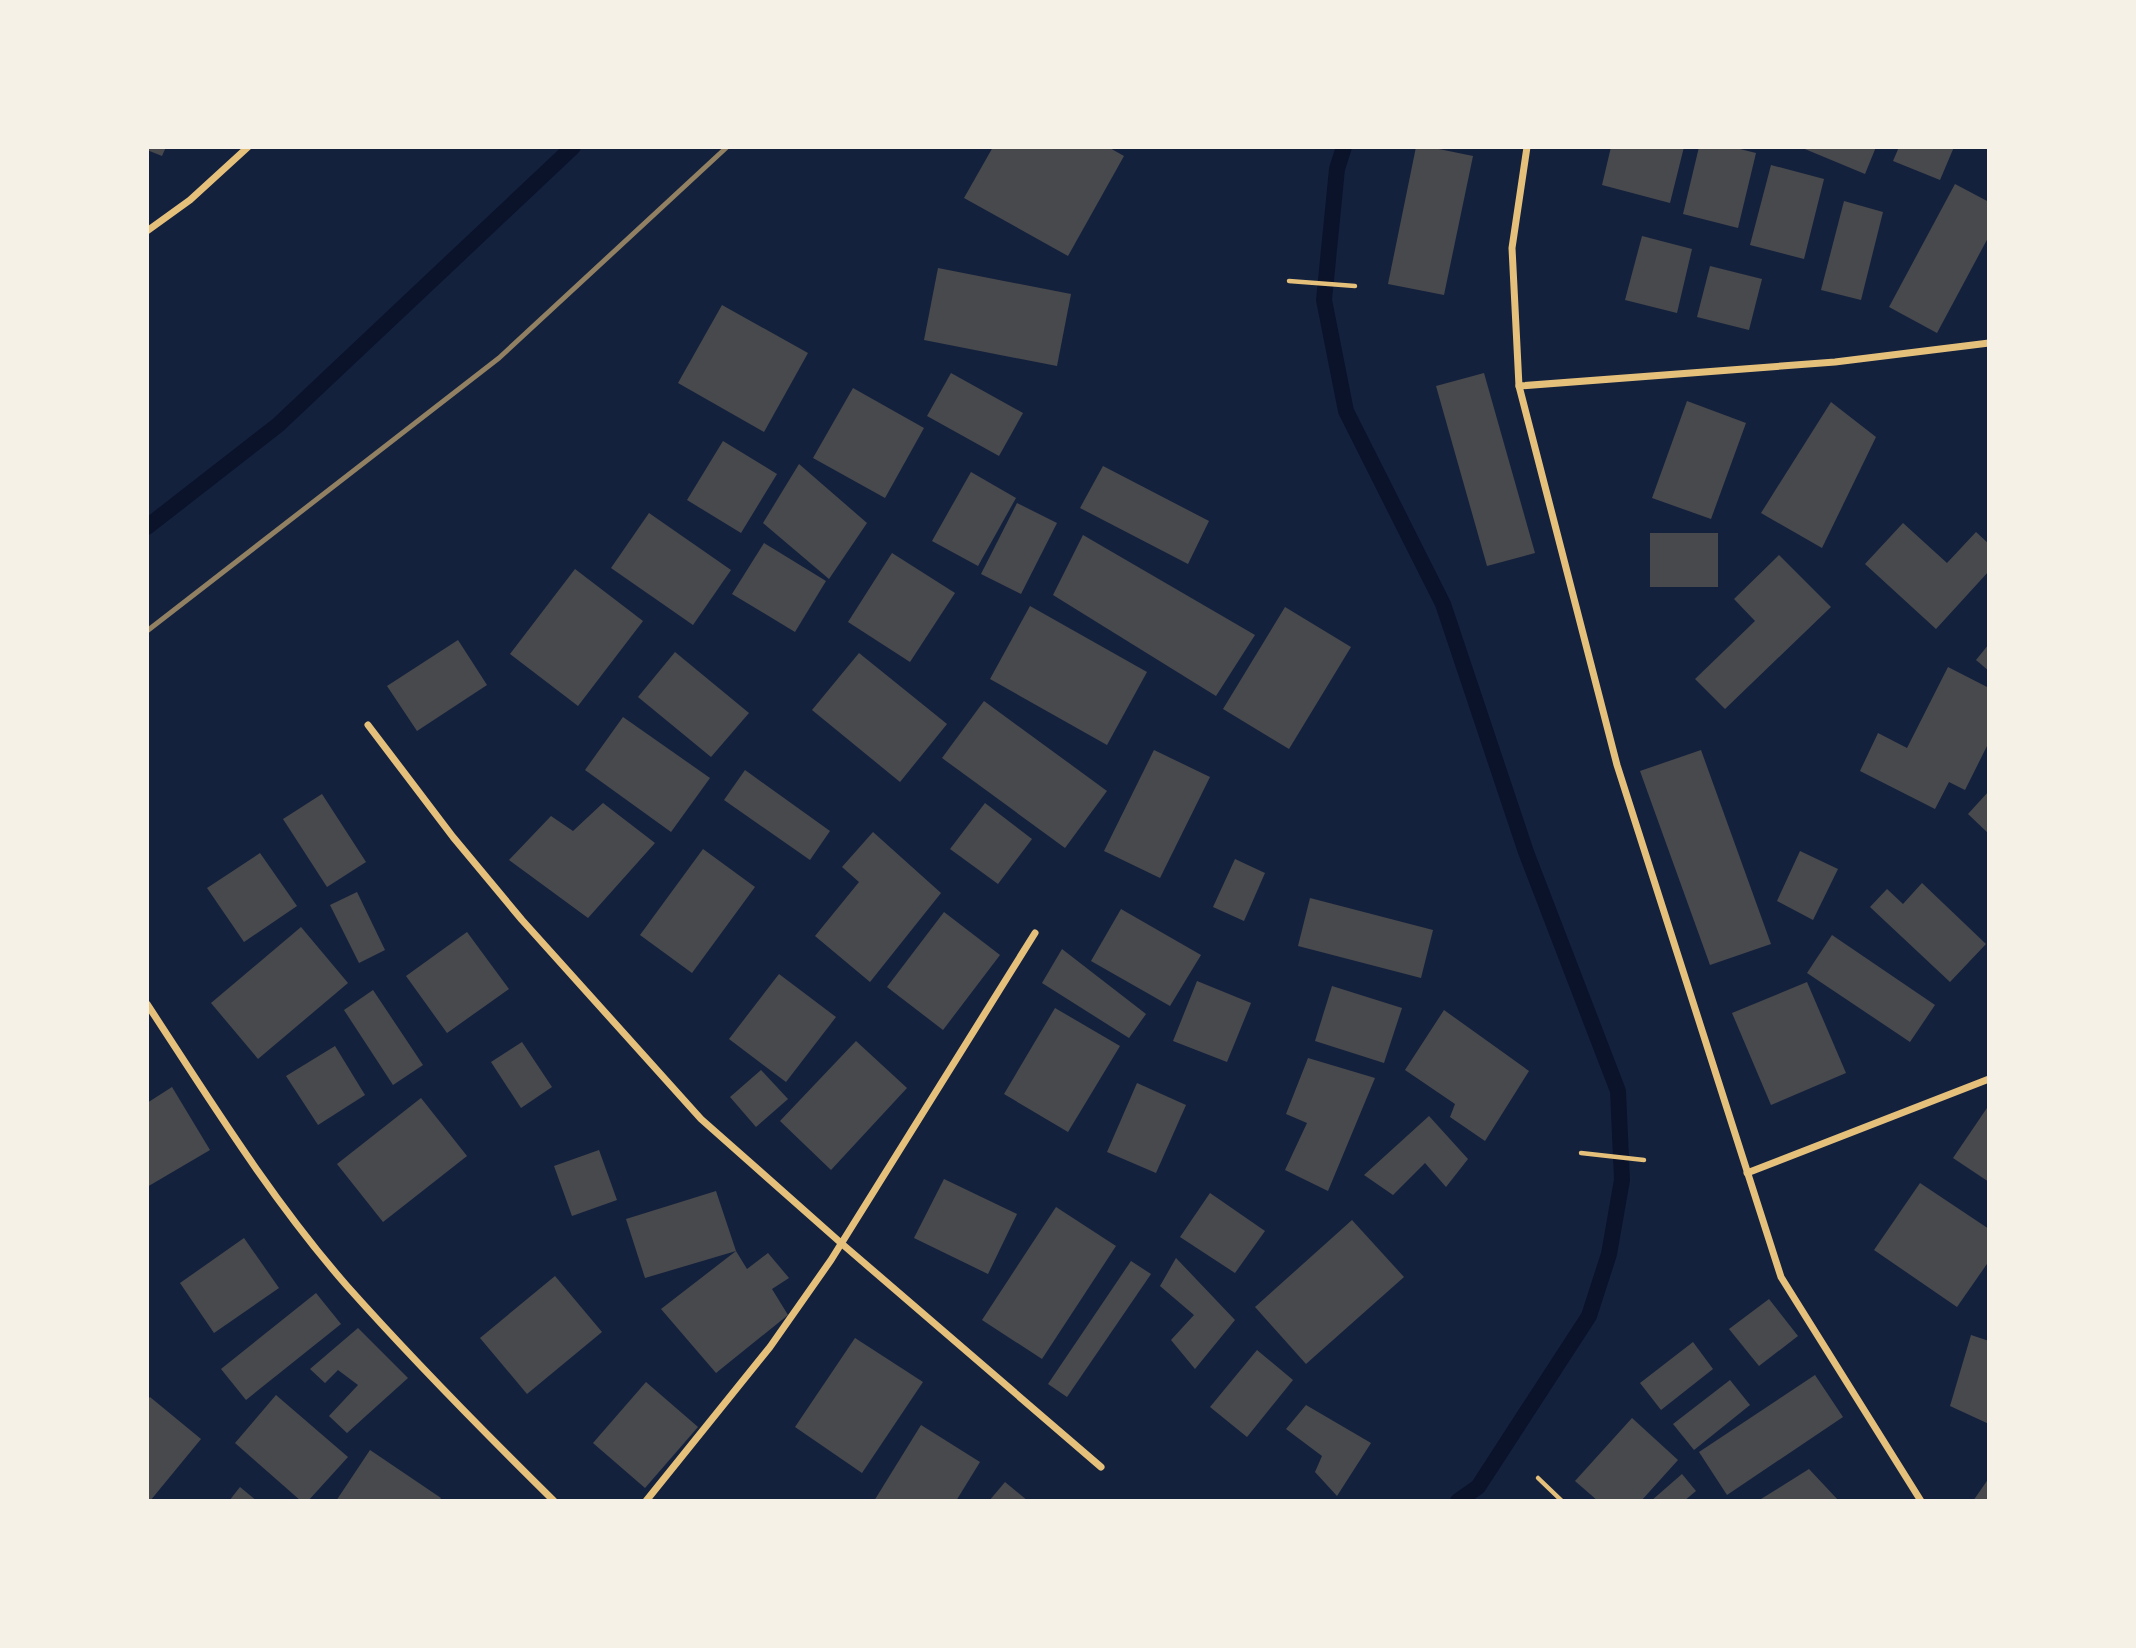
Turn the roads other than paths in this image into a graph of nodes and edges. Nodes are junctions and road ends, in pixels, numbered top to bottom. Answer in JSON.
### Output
{"nodes":[{"id":1,"x":248,"y":147,"type":"edge"},
{"id":2,"x":1527,"y":147,"type":"edge"},
{"id":3,"x":147,"y":231,"type":"edge"},
{"id":4,"x":1989,"y":342,"type":"edge"},
{"id":5,"x":1519,"y":386,"type":"junction"},
{"id":6,"x":368,"y":724,"type":"dead end"},
{"id":7,"x":1035,"y":933,"type":"dead end"},
{"id":8,"x":147,"y":1004,"type":"edge"},
{"id":9,"x":1989,"y":1079,"type":"edge"},
{"id":10,"x":1747,"y":1172,"type":"junction"},
{"id":11,"x":841,"y":1244,"type":"junction"},
{"id":12,"x":1101,"y":1467,"type":"dead end"},
{"id":13,"x":554,"y":1501,"type":"edge"},
{"id":14,"x":646,"y":1501,"type":"edge"},
{"id":15,"x":1922,"y":1501,"type":"edge"}],
"edges":[{"from":1,"to":3,"type":"street"},
{"from":2,"to":5,"type":"street"},
{"from":4,"to":5,"type":"street"},
{"from":5,"to":10,"type":"street"},
{"from":6,"to":11,"type":"street"},
{"from":7,"to":11,"type":"street"},
{"from":8,"to":13,"type":"street"},
{"from":9,"to":10,"type":"street"},
{"from":10,"to":15,"type":"street"},
{"from":11,"to":12,"type":"street"},
{"from":11,"to":14,"type":"street"}]}
